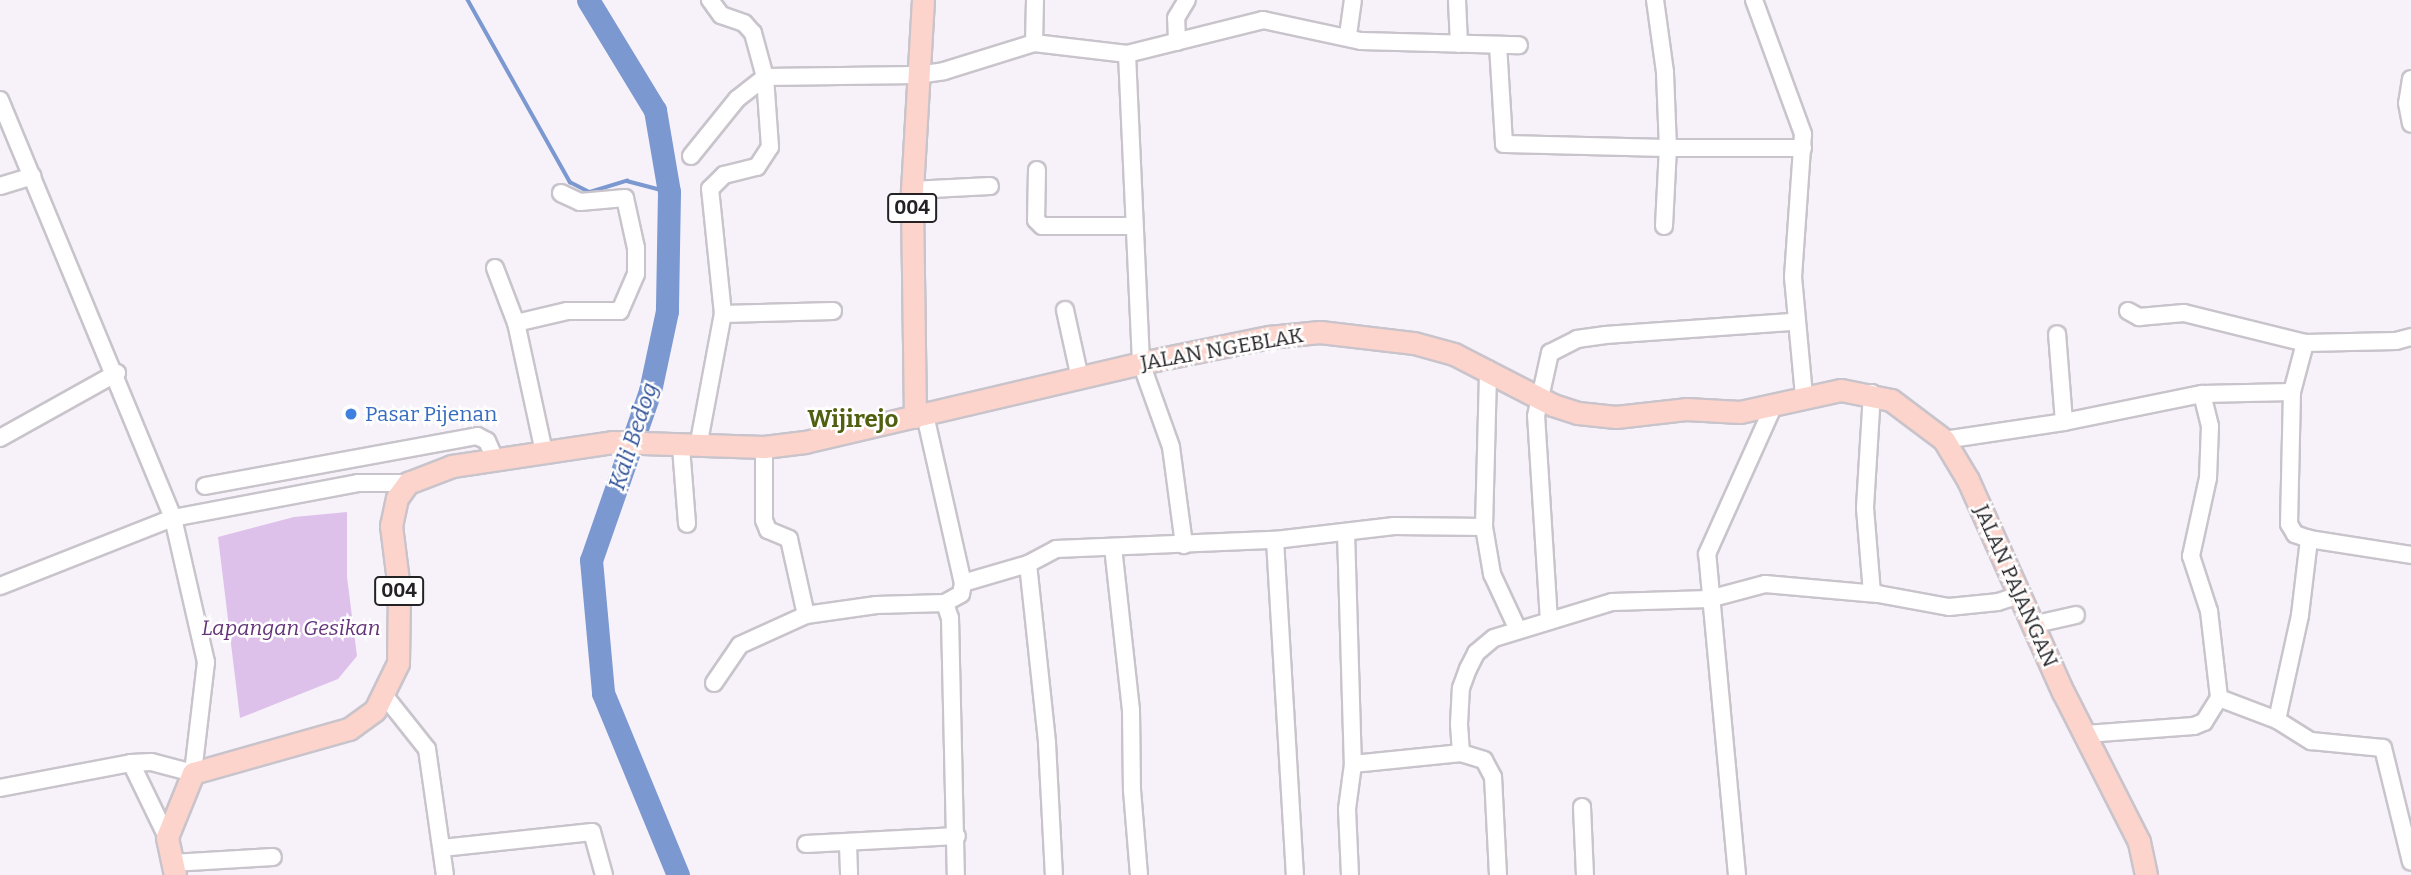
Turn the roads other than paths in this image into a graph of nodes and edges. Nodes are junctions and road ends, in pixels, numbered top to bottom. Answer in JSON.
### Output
{"nodes":[{"id":1,"x":710,"y":0,"type":"edge"},
{"id":2,"x":923,"y":0,"type":"edge"},
{"id":3,"x":1035,"y":0,"type":"edge"},
{"id":4,"x":1187,"y":0,"type":"edge"},
{"id":5,"x":1353,"y":0,"type":"edge"},
{"id":6,"x":1457,"y":0,"type":"edge"},
{"id":7,"x":1655,"y":0,"type":"edge"},
{"id":8,"x":1754,"y":0,"type":"edge"},
{"id":9,"x":1349,"y":35,"type":"junction"},
{"id":10,"x":1177,"y":42,"type":"junction"},
{"id":11,"x":1034,"y":43,"type":"junction"},
{"id":12,"x":1459,"y":44,"type":"junction"},
{"id":13,"x":1498,"y":45,"type":"junction"},
{"id":14,"x":1519,"y":45,"type":"dead end"},
{"id":15,"x":1127,"y":54,"type":"junction"},
{"id":16,"x":917,"y":75,"type":"junction"},
{"id":17,"x":765,"y":77,"type":"junction"},
{"id":18,"x":2411,"y":79,"type":"edge"},
{"id":19,"x":0,"y":100,"type":"edge"},
{"id":20,"x":2411,"y":124,"type":"edge"},
{"id":21,"x":1668,"y":148,"type":"junction"},
{"id":22,"x":1803,"y":148,"type":"junction"},
{"id":23,"x":691,"y":156,"type":"dead end"},
{"id":24,"x":1037,"y":170,"type":"dead end"},
{"id":25,"x":32,"y":176,"type":"junction"},
{"id":26,"x":0,"y":186,"type":"edge"},
{"id":27,"x":990,"y":186,"type":"dead end"},
{"id":28,"x":912,"y":190,"type":"junction"},
{"id":29,"x":561,"y":193,"type":"dead end"},
{"id":30,"x":1134,"y":226,"type":"junction"},
{"id":31,"x":1664,"y":226,"type":"dead end"},
{"id":32,"x":495,"y":268,"type":"dead end"},
{"id":33,"x":1065,"y":310,"type":"dead end"},
{"id":34,"x":833,"y":311,"type":"dead end"},
{"id":35,"x":2128,"y":311,"type":"dead end"},
{"id":36,"x":723,"y":314,"type":"junction"},
{"id":37,"x":1794,"y":322,"type":"junction"},
{"id":38,"x":516,"y":323,"type":"junction"},
{"id":39,"x":2057,"y":334,"type":"dead end"},
{"id":40,"x":2411,"y":337,"type":"edge"},
{"id":41,"x":2305,"y":343,"type":"junction"},
{"id":42,"x":1141,"y":363,"type":"junction"},
{"id":43,"x":1488,"y":369,"type":"junction"},
{"id":44,"x":117,"y":373,"type":"junction"},
{"id":45,"x":1080,"y":378,"type":"junction"},
{"id":46,"x":2292,"y":392,"type":"junction"},
{"id":47,"x":1872,"y":393,"type":"junction"},
{"id":48,"x":2202,"y":394,"type":"junction"},
{"id":49,"x":1804,"y":396,"type":"junction"},
{"id":50,"x":1542,"y":399,"type":"junction"},
{"id":51,"x":1774,"y":405,"type":"junction"},
{"id":52,"x":920,"y":416,"type":"junction"},
{"id":53,"x":2064,"y":422,"type":"junction"},
{"id":54,"x":0,"y":438,"type":"edge"},
{"id":55,"x":1944,"y":440,"type":"junction"},
{"id":56,"x":683,"y":447,"type":"junction"},
{"id":57,"x":764,"y":447,"type":"junction"},
{"id":58,"x":544,"y":452,"type":"junction"},
{"id":59,"x":495,"y":459,"type":"junction"},
{"id":60,"x":228,"y":482,"type":"junction"},
{"id":61,"x":408,"y":483,"type":"junction"},
{"id":62,"x":205,"y":486,"type":"dead end"},
{"id":63,"x":234,"y":505,"type":"junction"},
{"id":64,"x":173,"y":517,"type":"junction"},
{"id":65,"x":687,"y":524,"type":"dead end"},
{"id":66,"x":1484,"y":527,"type":"junction"},
{"id":67,"x":1346,"y":532,"type":"junction"},
{"id":68,"x":2309,"y":539,"type":"junction"},
{"id":69,"x":1275,"y":540,"type":"junction"},
{"id":70,"x":1184,"y":545,"type":"junction"},
{"id":71,"x":1113,"y":547,"type":"junction"},
{"id":72,"x":2411,"y":555,"type":"edge"},
{"id":73,"x":1028,"y":564,"type":"junction"},
{"id":74,"x":963,"y":583,"type":"junction"},
{"id":75,"x":0,"y":586,"type":"edge"},
{"id":76,"x":1872,"y":593,"type":"junction"},
{"id":77,"x":2019,"y":595,"type":"junction"},
{"id":78,"x":1709,"y":599,"type":"junction"},
{"id":79,"x":945,"y":603,"type":"junction"},
{"id":80,"x":806,"y":615,"type":"junction"},
{"id":81,"x":2076,"y":615,"type":"dead end"},
{"id":82,"x":1549,"y":621,"type":"junction"},
{"id":83,"x":2032,"y":625,"type":"junction"},
{"id":84,"x":1518,"y":630,"type":"junction"},
{"id":85,"x":714,"y":683,"type":"dead end"},
{"id":86,"x":384,"y":695,"type":"junction"},
{"id":87,"x":2219,"y":698,"type":"junction"},
{"id":88,"x":2277,"y":720,"type":"junction"},
{"id":89,"x":2086,"y":734,"type":"junction"},
{"id":90,"x":1461,"y":753,"type":"junction"},
{"id":91,"x":131,"y":763,"type":"junction"},
{"id":92,"x":1353,"y":764,"type":"junction"},
{"id":93,"x":192,"y":773,"type":"junction"},
{"id":94,"x":0,"y":788,"type":"edge"},
{"id":95,"x":1582,"y":807,"type":"dead end"},
{"id":96,"x":957,"y":835,"type":"junction"},
{"id":97,"x":167,"y":837,"type":"junction"},
{"id":98,"x":806,"y":844,"type":"dead end"},
{"id":99,"x":848,"y":844,"type":"junction"},
{"id":100,"x":442,"y":848,"type":"junction"},
{"id":101,"x":273,"y":857,"type":"dead end"},
{"id":102,"x":2411,"y":862,"type":"edge"},
{"id":103,"x":174,"y":869,"type":"edge"},
{"id":104,"x":445,"y":875,"type":"edge"},
{"id":105,"x":604,"y":875,"type":"edge"},
{"id":106,"x":849,"y":875,"type":"edge"},
{"id":107,"x":956,"y":875,"type":"edge"},
{"id":108,"x":1054,"y":875,"type":"edge"},
{"id":109,"x":1139,"y":875,"type":"edge"},
{"id":110,"x":1295,"y":875,"type":"edge"},
{"id":111,"x":1350,"y":875,"type":"edge"},
{"id":112,"x":1499,"y":875,"type":"edge"},
{"id":113,"x":1586,"y":875,"type":"edge"},
{"id":114,"x":1737,"y":875,"type":"edge"},
{"id":115,"x":2146,"y":875,"type":"edge"}],
"edges":[{"from":1,"to":17,"type":"street"},
{"from":2,"to":16,"type":"main road","number":"004"},
{"from":3,"to":11,"type":"street"},
{"from":4,"to":10,"type":"street"},
{"from":5,"to":9,"type":"street"},
{"from":6,"to":12,"type":"street"},
{"from":7,"to":21,"type":"street"},
{"from":8,"to":22,"type":"street"},
{"from":9,"to":10,"type":"street"},
{"from":9,"to":12,"type":"street"},
{"from":10,"to":15,"type":"street"},
{"from":11,"to":15,"type":"street"},
{"from":11,"to":16,"type":"street"},
{"from":12,"to":13,"type":"street"},
{"from":13,"to":14,"type":"street"},
{"from":13,"to":21,"type":"street"},
{"from":15,"to":30,"type":"street"},
{"from":16,"to":17,"type":"street"},
{"from":16,"to":28,"type":"main road","number":"004"},
{"from":17,"to":23,"type":"street"},
{"from":17,"to":36,"type":"street"},
{"from":18,"to":20,"type":"street"},
{"from":19,"to":25,"type":"street"},
{"from":21,"to":22,"type":"street"},
{"from":21,"to":31,"type":"street"},
{"from":22,"to":37,"type":"street"},
{"from":24,"to":30,"type":"street"},
{"from":25,"to":26,"type":"street"},
{"from":25,"to":44,"type":"street"},
{"from":27,"to":28,"type":"street"},
{"from":28,"to":52,"type":"main road","number":"004"},
{"from":29,"to":38,"type":"street"},
{"from":30,"to":42,"type":"street"},
{"from":32,"to":38,"type":"street"},
{"from":33,"to":45,"type":"street"},
{"from":34,"to":36,"type":"street"},
{"from":35,"to":41,"type":"street"},
{"from":36,"to":56,"type":"street"},
{"from":37,"to":49,"type":"street"},
{"from":37,"to":50,"type":"street"},
{"from":38,"to":58,"type":"street"},
{"from":39,"to":53,"type":"street"},
{"from":40,"to":41,"type":"street"},
{"from":41,"to":46,"type":"street"},
{"from":42,"to":43,"type":"main road","name":"JALAN NGEBLAK"},
{"from":42,"to":45,"type":"main road","name":"JALAN NGEBLAK"},
{"from":42,"to":70,"type":"street"},
{"from":43,"to":50,"type":"main road","name":"JALAN NGEBLAK"},
{"from":43,"to":66,"type":"street"},
{"from":44,"to":54,"type":"street"},
{"from":44,"to":64,"type":"street"},
{"from":45,"to":52,"type":"main road","name":"JALAN NGEBLAK"},
{"from":46,"to":48,"type":"street"},
{"from":46,"to":68,"type":"street"},
{"from":47,"to":49,"type":"main road","name":"JALAN PAJANGAN"},
{"from":47,"to":55,"type":"main road","name":"JALAN PAJANGAN"},
{"from":47,"to":76,"type":"street"},
{"from":48,"to":53,"type":"street"},
{"from":48,"to":87,"type":"street"},
{"from":49,"to":51,"type":"main road","name":"JALAN NGEBLAK"},
{"from":50,"to":51,"type":"main road","name":"JALAN NGEBLAK"},
{"from":50,"to":82,"type":"street"},
{"from":51,"to":78,"type":"street"},
{"from":52,"to":57,"type":"main road","name":"JALAN NGEBLAK"},
{"from":52,"to":74,"type":"street"},
{"from":53,"to":55,"type":"street"},
{"from":55,"to":77,"type":"main road","name":"JALAN PAJANGAN"},
{"from":56,"to":57,"type":"main road","name":"JALAN NGEBLAK"},
{"from":56,"to":58,"type":"main road","name":"JALAN NGEBLAK"},
{"from":56,"to":65,"type":"street"},
{"from":57,"to":80,"type":"street"},
{"from":58,"to":59,"type":"main road","name":"JALAN NGEBLAK"},
{"from":59,"to":60,"type":"street"},
{"from":59,"to":61,"type":"main road","name":"JALAN NGEBLAK"},
{"from":60,"to":62,"type":"street"},
{"from":60,"to":63,"type":"street"},
{"from":61,"to":63,"type":"street"},
{"from":61,"to":86,"type":"main road","number":"004"},
{"from":63,"to":64,"type":"street"},
{"from":64,"to":75,"type":"street"},
{"from":64,"to":93,"type":"street"},
{"from":66,"to":67,"type":"street"},
{"from":66,"to":84,"type":"street"},
{"from":67,"to":69,"type":"street"},
{"from":67,"to":92,"type":"street"},
{"from":68,"to":72,"type":"street"},
{"from":68,"to":88,"type":"street"},
{"from":69,"to":70,"type":"street"},
{"from":69,"to":110,"type":"street"},
{"from":70,"to":71,"type":"street"},
{"from":71,"to":73,"type":"street"},
{"from":71,"to":109,"type":"street"},
{"from":73,"to":74,"type":"street"},
{"from":73,"to":108,"type":"street"},
{"from":74,"to":79,"type":"street"},
{"from":76,"to":77,"type":"street"},
{"from":76,"to":78,"type":"street"},
{"from":77,"to":83,"type":"main road","name":"JALAN PAJANGAN"},
{"from":78,"to":82,"type":"street"},
{"from":78,"to":114,"type":"street"},
{"from":79,"to":80,"type":"street"},
{"from":79,"to":96,"type":"street"},
{"from":80,"to":85,"type":"street"},
{"from":81,"to":83,"type":"street"},
{"from":82,"to":84,"type":"street"},
{"from":83,"to":89,"type":"main road","name":"JALAN PAJANGAN"},
{"from":84,"to":90,"type":"street"},
{"from":86,"to":93,"type":"main road","number":"004"},
{"from":86,"to":100,"type":"street"},
{"from":87,"to":88,"type":"street"},
{"from":87,"to":89,"type":"street"},
{"from":88,"to":102,"type":"street"},
{"from":89,"to":115,"type":"main road","name":"JALAN PAJANGAN"},
{"from":90,"to":92,"type":"street"},
{"from":90,"to":112,"type":"street"},
{"from":91,"to":93,"type":"street"},
{"from":91,"to":94,"type":"street"},
{"from":91,"to":97,"type":"street"},
{"from":92,"to":111,"type":"street"},
{"from":93,"to":97,"type":"main road"},
{"from":95,"to":113,"type":"street"},
{"from":96,"to":99,"type":"street"},
{"from":96,"to":107,"type":"street"},
{"from":97,"to":103,"type":"main road"},
{"from":98,"to":99,"type":"street"},
{"from":99,"to":106,"type":"street"},
{"from":100,"to":104,"type":"street"},
{"from":100,"to":105,"type":"street"},
{"from":101,"to":103,"type":"street"}]}
